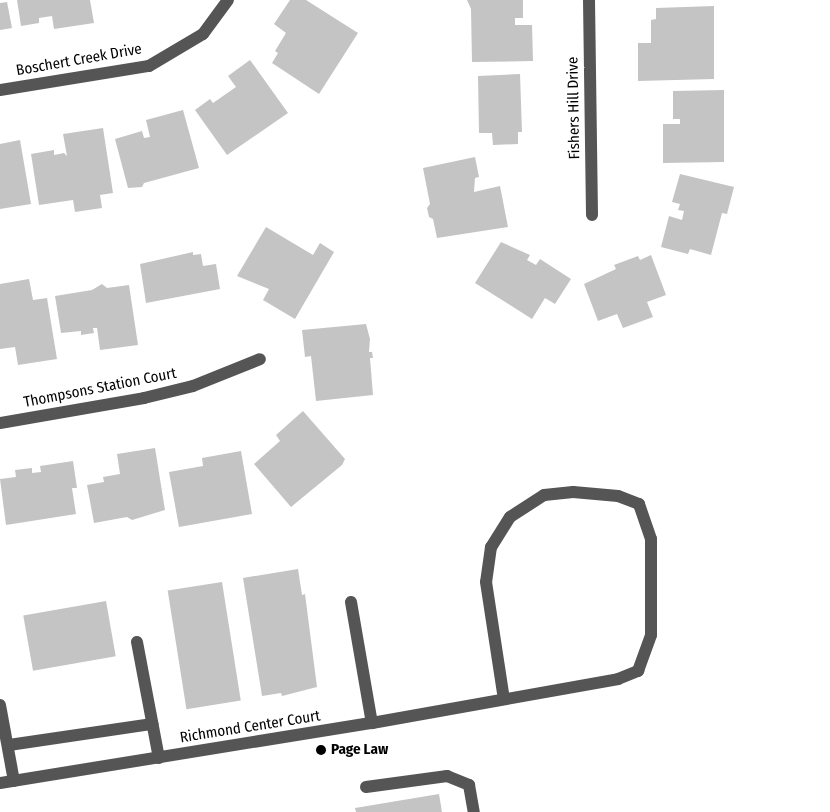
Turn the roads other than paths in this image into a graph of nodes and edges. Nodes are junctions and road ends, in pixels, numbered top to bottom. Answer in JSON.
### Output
{"nodes":[{"id":1,"x":228,"y":0,"type":"edge"},
{"id":2,"x":589,"y":0,"type":"edge"},
{"id":3,"x":0,"y":90,"type":"edge"},
{"id":4,"x":592,"y":215,"type":"dead end"},
{"id":5,"x":260,"y":359,"type":"dead end"},
{"id":6,"x":0,"y":423,"type":"edge"},
{"id":7,"x":350,"y":602,"type":"dead end"},
{"id":8,"x":137,"y":642,"type":"dead end"},
{"id":9,"x":504,"y":699,"type":"junction"},
{"id":10,"x":0,"y":705,"type":"edge"},
{"id":11,"x":152,"y":724,"type":"junction"},
{"id":12,"x":372,"y":724,"type":"junction"},
{"id":13,"x":9,"y":745,"type":"junction"},
{"id":14,"x":159,"y":758,"type":"junction"},
{"id":15,"x":14,"y":781,"type":"junction"},
{"id":16,"x":0,"y":783,"type":"edge"},
{"id":17,"x":366,"y":787,"type":"dead end"},
{"id":18,"x":474,"y":812,"type":"edge"}],
"edges":[{"from":1,"to":3,"type":"street","name":"Boschert Creek Drive"},
{"from":2,"to":4,"type":"street","name":"Fishers Hill Drive"},
{"from":5,"to":6,"type":"street","name":"Thompsons Station Court"},
{"from":7,"to":12,"type":"street"},
{"from":8,"to":11,"type":"street"},
{"from":9,"to":9,"type":"street","name":"Richmond Center Court"},
{"from":9,"to":12,"type":"street","name":"Richmond Center Court"},
{"from":10,"to":13,"type":"street"},
{"from":11,"to":13,"type":"street"},
{"from":11,"to":14,"type":"street"},
{"from":12,"to":14,"type":"street","name":"Richmond Center Court"},
{"from":13,"to":15,"type":"street"},
{"from":14,"to":15,"type":"street","name":"Richmond Center Court"},
{"from":15,"to":16,"type":"street","name":"Richmond Center Court"},
{"from":17,"to":18,"type":"street"}]}
